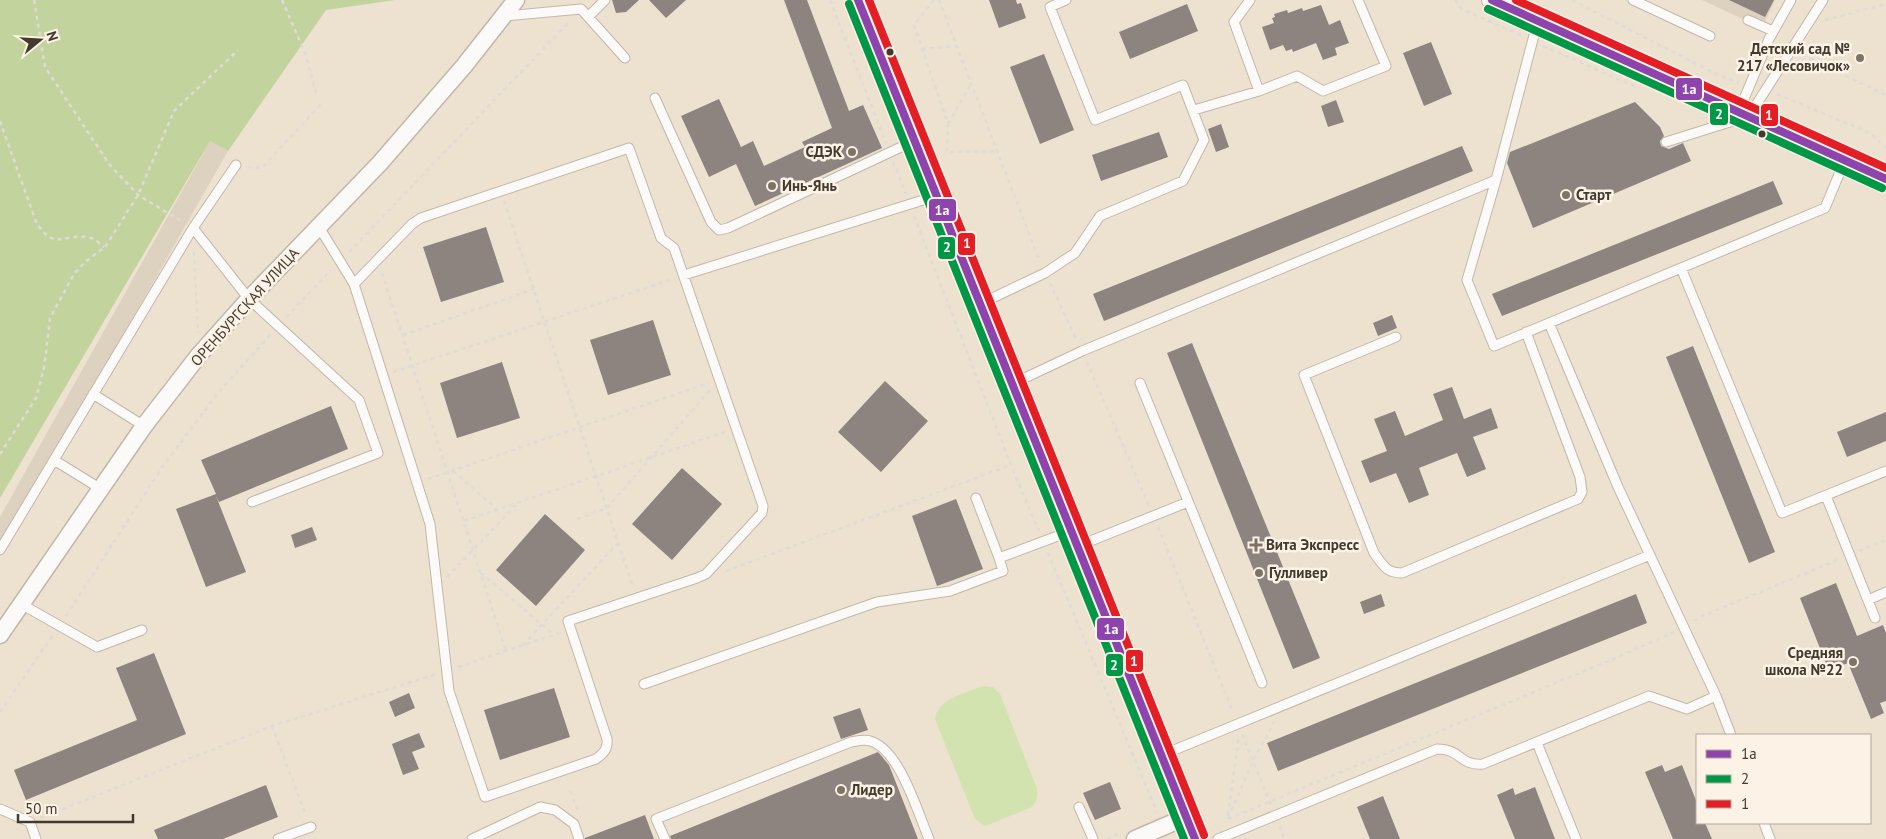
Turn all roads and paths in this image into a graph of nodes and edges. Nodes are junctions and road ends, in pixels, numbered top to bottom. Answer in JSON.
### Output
{"nodes":[{"id":1,"x":34,"y":0,"type":"edge"},
{"id":2,"x":282,"y":0,"type":"edge"},
{"id":3,"x":516,"y":0,"type":"edge"},
{"id":4,"x":605,"y":0,"type":"edge"},
{"id":5,"x":830,"y":0,"type":"edge"},
{"id":6,"x":858,"y":0,"type":"edge"},
{"id":7,"x":934,"y":0,"type":"edge"},
{"id":8,"x":939,"y":0,"type":"edge"},
{"id":9,"x":1066,"y":0,"type":"edge"},
{"id":10,"x":1250,"y":0,"type":"edge"},
{"id":11,"x":1358,"y":0,"type":"edge"},
{"id":12,"x":1492,"y":0,"type":"edge"},
{"id":13,"x":1572,"y":0,"type":"edge"},
{"id":14,"x":1632,"y":0,"type":"edge"},
{"id":15,"x":1791,"y":0,"type":"edge"},
{"id":16,"x":1823,"y":0,"type":"edge"},
{"id":17,"x":1886,"y":4,"type":"edge"},
{"id":18,"x":505,"y":16,"type":"junction"},
{"id":19,"x":588,"y":17,"type":"junction"},
{"id":20,"x":1538,"y":20,"type":"junction"},
{"id":21,"x":1748,"y":20,"type":"dead end"},
{"id":22,"x":1823,"y":20,"type":"dead end"},
{"id":23,"x":1773,"y":31,"type":"junction"},
{"id":24,"x":1710,"y":36,"type":"dead end"},
{"id":25,"x":956,"y":46,"type":"junction"},
{"id":26,"x":922,"y":49,"type":"junction"},
{"id":27,"x":238,"y":50,"type":"dead end"},
{"id":28,"x":1792,"y":50,"type":"junction"},
{"id":29,"x":625,"y":58,"type":"dead end"},
{"id":30,"x":971,"y":84,"type":"junction"},
{"id":31,"x":1750,"y":88,"type":"junction"},
{"id":32,"x":1766,"y":89,"type":"junction"},
{"id":33,"x":1259,"y":91,"type":"junction"},
{"id":34,"x":316,"y":93,"type":"dead end"},
{"id":35,"x":1886,"y":96,"type":"edge"},
{"id":36,"x":655,"y":98,"type":"dead end"},
{"id":37,"x":323,"y":102,"type":"dead end"},
{"id":38,"x":1194,"y":110,"type":"junction"},
{"id":39,"x":1744,"y":114,"type":"junction"},
{"id":40,"x":0,"y":121,"type":"edge"},
{"id":41,"x":948,"y":124,"type":"junction"},
{"id":42,"x":915,"y":141,"type":"junction"},
{"id":43,"x":1666,"y":142,"type":"dead end"},
{"id":44,"x":1886,"y":148,"type":"edge"},
{"id":45,"x":997,"y":151,"type":"junction"},
{"id":46,"x":889,"y":152,"type":"junction"},
{"id":47,"x":1845,"y":160,"type":"junction"},
{"id":48,"x":236,"y":165,"type":"joint"},
{"id":49,"x":1886,"y":179,"type":"edge"},
{"id":50,"x":1496,"y":180,"type":"junction"},
{"id":51,"x":501,"y":190,"type":"junction"},
{"id":52,"x":138,"y":195,"type":"junction"},
{"id":53,"x":937,"y":196,"type":"junction"},
{"id":54,"x":910,"y":205,"type":"junction"},
{"id":55,"x":318,"y":227,"type":"junction"},
{"id":56,"x":193,"y":228,"type":"junction"},
{"id":57,"x":105,"y":247,"type":"junction"},
{"id":58,"x":378,"y":260,"type":"junction"},
{"id":59,"x":1681,"y":268,"type":"junction"},
{"id":60,"x":1045,"y":273,"type":"junction"},
{"id":61,"x":684,"y":275,"type":"junction"},
{"id":62,"x":354,"y":284,"type":"junction"},
{"id":63,"x":534,"y":289,"type":"junction"},
{"id":64,"x":249,"y":299,"type":"junction"},
{"id":65,"x":980,"y":304,"type":"junction"},
{"id":66,"x":545,"y":322,"type":"junction"},
{"id":67,"x":1548,"y":323,"type":"junction"},
{"id":68,"x":1526,"y":332,"type":"junction"},
{"id":69,"x":403,"y":335,"type":"junction"},
{"id":70,"x":1396,"y":337,"type":"dead end"},
{"id":71,"x":1082,"y":351,"type":"junction"},
{"id":72,"x":199,"y":355,"type":"junction"},
{"id":73,"x":413,"y":366,"type":"junction"},
{"id":74,"x":383,"y":376,"type":"junction"},
{"id":75,"x":720,"y":379,"type":"junction"},
{"id":76,"x":1012,"y":384,"type":"junction"},
{"id":77,"x":1140,"y":384,"type":"dead end"},
{"id":78,"x":93,"y":394,"type":"junction"},
{"id":79,"x":144,"y":426,"type":"junction"},
{"id":80,"x":580,"y":427,"type":"junction"},
{"id":81,"x":736,"y":428,"type":"junction"},
{"id":82,"x":0,"y":454,"type":"edge"},
{"id":83,"x":650,"y":458,"type":"junction"},
{"id":84,"x":54,"y":460,"type":"junction"},
{"id":85,"x":1010,"y":465,"type":"junction"},
{"id":86,"x":453,"y":471,"type":"junction"},
{"id":87,"x":1886,"y":471,"type":"edge"},
{"id":88,"x":448,"y":473,"type":"junction"},
{"id":89,"x":596,"y":476,"type":"junction"},
{"id":90,"x":417,"y":482,"type":"junction"},
{"id":91,"x":101,"y":489,"type":"junction"},
{"id":92,"x":1826,"y":496,"type":"junction"},
{"id":93,"x":976,"y":498,"type":"dead end"},
{"id":94,"x":252,"y":502,"type":"dead end"},
{"id":95,"x":1188,"y":502,"type":"junction"},
{"id":96,"x":517,"y":503,"type":"junction"},
{"id":97,"x":607,"y":508,"type":"junction"},
{"id":98,"x":497,"y":510,"type":"junction"},
{"id":99,"x":1153,"y":515,"type":"junction"},
{"id":100,"x":576,"y":519,"type":"dead end"},
{"id":101,"x":464,"y":521,"type":"junction"},
{"id":102,"x":1074,"y":538,"type":"junction"},
{"id":103,"x":1886,"y":540,"type":"edge"},
{"id":104,"x":1043,"y":541,"type":"junction"},
{"id":105,"x":618,"y":543,"type":"junction"},
{"id":106,"x":473,"y":549,"type":"junction"},
{"id":107,"x":0,"y":550,"type":"edge"},
{"id":108,"x":1650,"y":555,"type":"junction"},
{"id":109,"x":1850,"y":555,"type":"junction"},
{"id":110,"x":999,"y":558,"type":"junction"},
{"id":111,"x":726,"y":571,"type":"dead end"},
{"id":112,"x":480,"y":572,"type":"junction"},
{"id":113,"x":438,"y":587,"type":"junction"},
{"id":114,"x":1886,"y":592,"type":"edge"},
{"id":115,"x":637,"y":598,"type":"junction"},
{"id":116,"x":1868,"y":600,"type":"junction"},
{"id":117,"x":21,"y":604,"type":"junction"},
{"id":118,"x":1875,"y":618,"type":"dead end"},
{"id":119,"x":542,"y":625,"type":"junction"},
{"id":120,"x":571,"y":628,"type":"junction"},
{"id":121,"x":1684,"y":628,"type":"junction"},
{"id":122,"x":142,"y":630,"type":"dead end"},
{"id":123,"x":0,"y":635,"type":"edge"},
{"id":124,"x":553,"y":635,"type":"junction"},
{"id":125,"x":522,"y":646,"type":"junction"},
{"id":126,"x":506,"y":652,"type":"junction"},
{"id":127,"x":447,"y":670,"type":"junction"},
{"id":128,"x":644,"y":684,"type":"dead end"},
{"id":129,"x":1262,"y":684,"type":"dead end"},
{"id":130,"x":1716,"y":696,"type":"junction"},
{"id":131,"x":1282,"y":707,"type":"junction"},
{"id":132,"x":1238,"y":725,"type":"junction"},
{"id":133,"x":272,"y":726,"type":"junction"},
{"id":134,"x":1731,"y":734,"type":"edge"},
{"id":135,"x":1537,"y":743,"type":"junction"},
{"id":136,"x":1161,"y":756,"type":"junction"},
{"id":137,"x":1253,"y":761,"type":"junction"},
{"id":138,"x":1270,"y":802,"type":"junction"},
{"id":139,"x":1079,"y":806,"type":"dead end"},
{"id":140,"x":0,"y":810,"type":"edge"},
{"id":141,"x":1276,"y":816,"type":"junction"},
{"id":142,"x":1186,"y":817,"type":"junction"},
{"id":143,"x":1228,"y":820,"type":"junction"},
{"id":144,"x":30,"y":822,"type":"junction"},
{"id":145,"x":1764,"y":824,"type":"edge"},
{"id":146,"x":311,"y":827,"type":"joint"},
{"id":147,"x":1163,"y":827,"type":"junction"},
{"id":148,"x":1228,"y":835,"type":"junction"},
{"id":149,"x":36,"y":839,"type":"edge"},
{"id":150,"x":278,"y":839,"type":"edge"},
{"id":151,"x":472,"y":839,"type":"edge"},
{"id":152,"x":579,"y":839,"type":"edge"},
{"id":153,"x":664,"y":839,"type":"edge"},
{"id":154,"x":929,"y":839,"type":"edge"},
{"id":155,"x":1093,"y":839,"type":"edge"},
{"id":156,"x":1136,"y":839,"type":"edge"},
{"id":157,"x":1195,"y":839,"type":"edge"},
{"id":158,"x":1218,"y":839,"type":"edge"},
{"id":159,"x":1284,"y":839,"type":"edge"},
{"id":160,"x":1576,"y":839,"type":"edge"},
{"id":161,"x":1770,"y":839,"type":"edge"}],
"edges":[{"from":1,"to":52,"type":"path"},
{"from":2,"to":34,"type":"path"},
{"from":3,"to":18,"type":"street","name":"ОРЕНБУРГСКАЯ УЛИЦА"},
{"from":4,"to":19,"type":"lane"},
{"from":5,"to":46,"type":"path"},
{"from":6,"to":42,"type":"main road"},
{"from":7,"to":26,"type":"path"},
{"from":8,"to":25,"type":"path"},
{"from":9,"to":38,"type":"lane"},
{"from":10,"to":33,"type":"lane"},
{"from":11,"to":33,"type":"lane"},
{"from":12,"to":20,"type":"street"},
{"from":13,"to":31,"type":"path"},
{"from":14,"to":24,"type":"lane"},
{"from":15,"to":23,"type":"lane"},
{"from":16,"to":28,"type":"lane"},
{"from":17,"to":22,"type":"path"},
{"from":18,"to":19,"type":"lane"},
{"from":18,"to":55,"type":"street","name":"ОРЕНБУРГСКАЯ УЛИЦА"},
{"from":19,"to":29,"type":"lane"},
{"from":20,"to":39,"type":"street"},
{"from":20,"to":50,"type":"lane"},
{"from":21,"to":23,"type":"lane"},
{"from":23,"to":31,"type":"lane"},
{"from":25,"to":26,"type":"path"},
{"from":25,"to":30,"type":"path"},
{"from":26,"to":41,"type":"path"},
{"from":27,"to":52,"type":"path"},
{"from":28,"to":32,"type":"lane"},
{"from":28,"to":35,"type":"path"},
{"from":30,"to":41,"type":"path"},
{"from":30,"to":45,"type":"path"},
{"from":31,"to":39,"type":"lane"},
{"from":32,"to":39,"type":"lane"},
{"from":32,"to":44,"type":"path"},
{"from":33,"to":38,"type":"lane"},
{"from":36,"to":46,"type":"lane"},
{"from":37,"to":48,"type":"path"},
{"from":38,"to":60,"type":"lane"},
{"from":39,"to":43,"type":"lane"},
{"from":39,"to":47,"type":"street"},
{"from":40,"to":57,"type":"path"},
{"from":41,"to":45,"type":"path"},
{"from":42,"to":46,"type":"lane"},
{"from":42,"to":53,"type":"main road"},
{"from":45,"to":60,"type":"path"},
{"from":46,"to":54,"type":"path"},
{"from":47,"to":49,"type":"street"},
{"from":47,"to":59,"type":"lane"},
{"from":48,"to":56,"type":"lane"},
{"from":50,"to":68,"type":"lane"},
{"from":50,"to":71,"type":"lane"},
{"from":51,"to":58,"type":"lane"},
{"from":51,"to":61,"type":"lane"},
{"from":51,"to":63,"type":"path"},
{"from":52,"to":56,"type":"path"},
{"from":52,"to":57,"type":"path"},
{"from":53,"to":54,"type":"lane"},
{"from":53,"to":65,"type":"main road"},
{"from":54,"to":61,"type":"lane"},
{"from":54,"to":85,"type":"path"},
{"from":55,"to":62,"type":"lane"},
{"from":55,"to":64,"type":"street","name":"ОРЕНБУРГСКАЯ УЛИЦА"},
{"from":56,"to":64,"type":"lane"},
{"from":56,"to":72,"type":"path"},
{"from":56,"to":78,"type":"lane"},
{"from":57,"to":82,"type":"path"},
{"from":58,"to":62,"type":"lane"},
{"from":58,"to":69,"type":"path"},
{"from":59,"to":67,"type":"lane"},
{"from":59,"to":92,"type":"lane"},
{"from":60,"to":65,"type":"lane"},
{"from":60,"to":71,"type":"path"},
{"from":61,"to":66,"type":"path"},
{"from":61,"to":75,"type":"lane"},
{"from":62,"to":74,"type":"lane"},
{"from":63,"to":66,"type":"path"},
{"from":63,"to":69,"type":"path"},
{"from":64,"to":72,"type":"street","name":"ОРЕНБУРГСКАЯ УЛИЦА"},
{"from":64,"to":94,"type":"lane"},
{"from":65,"to":76,"type":"main road"},
{"from":66,"to":73,"type":"path"},
{"from":66,"to":80,"type":"path"},
{"from":67,"to":68,"type":"lane"},
{"from":67,"to":108,"type":"lane"},
{"from":68,"to":70,"type":"lane"},
{"from":69,"to":73,"type":"path"},
{"from":71,"to":76,"type":"lane"},
{"from":71,"to":99,"type":"path"},
{"from":72,"to":79,"type":"street","name":"ОРЕНБУРГСКАЯ УЛИЦА"},
{"from":73,"to":74,"type":"path"},
{"from":73,"to":88,"type":"path"},
{"from":74,"to":90,"type":"lane"},
{"from":75,"to":80,"type":"path"},
{"from":75,"to":81,"type":"lane"},
{"from":75,"to":83,"type":"path"},
{"from":76,"to":102,"type":"main road"},
{"from":77,"to":95,"type":"lane"},
{"from":78,"to":79,"type":"lane"},
{"from":78,"to":84,"type":"lane"},
{"from":79,"to":91,"type":"street","name":"ОРЕНБУРГСКАЯ УЛИЦА"},
{"from":80,"to":86,"type":"path"},
{"from":80,"to":89,"type":"path"},
{"from":81,"to":83,"type":"path"},
{"from":81,"to":115,"type":"lane"},
{"from":83,"to":89,"type":"path"},
{"from":83,"to":97,"type":"path"},
{"from":84,"to":91,"type":"lane"},
{"from":84,"to":107,"type":"lane"},
{"from":85,"to":104,"type":"path"},
{"from":85,"to":111,"type":"path"},
{"from":86,"to":88,"type":"path"},
{"from":86,"to":98,"type":"path"},
{"from":87,"to":92,"type":"lane"},
{"from":88,"to":90,"type":"path"},
{"from":88,"to":101,"type":"path"},
{"from":89,"to":96,"type":"path"},
{"from":89,"to":97,"type":"path"},
{"from":90,"to":113,"type":"lane"},
{"from":91,"to":117,"type":"street","name":"ОРЕНБУРГСКАЯ УЛИЦА"},
{"from":92,"to":109,"type":"lane"},
{"from":93,"to":110,"type":"lane"},
{"from":95,"to":99,"type":"lane"},
{"from":95,"to":129,"type":"lane"},
{"from":96,"to":98,"type":"path"},
{"from":96,"to":106,"type":"path"},
{"from":97,"to":100,"type":"path"},
{"from":97,"to":105,"type":"path"},
{"from":98,"to":101,"type":"path"},
{"from":99,"to":102,"type":"lane"},
{"from":99,"to":132,"type":"path"},
{"from":101,"to":106,"type":"path"},
{"from":102,"to":104,"type":"lane"},
{"from":102,"to":136,"type":"main road"},
{"from":103,"to":109,"type":"path"},
{"from":104,"to":110,"type":"lane"},
{"from":104,"to":147,"type":"path"},
{"from":105,"to":115,"type":"path"},
{"from":105,"to":119,"type":"path"},
{"from":106,"to":112,"type":"path"},
{"from":106,"to":113,"type":"path"},
{"from":108,"to":121,"type":"lane"},
{"from":108,"to":131,"type":"lane"},
{"from":109,"to":116,"type":"lane"},
{"from":109,"to":121,"type":"path"},
{"from":110,"to":128,"type":"lane"},
{"from":112,"to":119,"type":"path"},
{"from":112,"to":126,"type":"path"},
{"from":113,"to":127,"type":"lane"},
{"from":114,"to":116,"type":"lane"},
{"from":115,"to":120,"type":"lane"},
{"from":116,"to":118,"type":"lane"},
{"from":117,"to":122,"type":"lane"},
{"from":117,"to":123,"type":"street","name":"ОРЕНБУРГСКАЯ УЛИЦА"},
{"from":119,"to":124,"type":"path"},
{"from":119,"to":125,"type":"path"},
{"from":120,"to":124,"type":"path"},
{"from":120,"to":127,"type":"lane"},
{"from":121,"to":130,"type":"lane"},
{"from":121,"to":138,"type":"path"},
{"from":124,"to":125,"type":"path"},
{"from":125,"to":126,"type":"path"},
{"from":126,"to":127,"type":"path"},
{"from":127,"to":133,"type":"path"},
{"from":130,"to":134,"type":"lane"},
{"from":130,"to":135,"type":"lane"},
{"from":131,"to":132,"type":"lane"},
{"from":131,"to":137,"type":"path"},
{"from":132,"to":136,"type":"lane"},
{"from":133,"to":144,"type":"path"},
{"from":133,"to":146,"type":"path"},
{"from":135,"to":141,"type":"lane"},
{"from":135,"to":160,"type":"lane"},
{"from":136,"to":142,"type":"main road"},
{"from":137,"to":138,"type":"path"},
{"from":137,"to":143,"type":"path"},
{"from":137,"to":143,"type":"path"},
{"from":138,"to":141,"type":"path"},
{"from":138,"to":143,"type":"path"},
{"from":139,"to":155,"type":"lane"},
{"from":140,"to":144,"type":"lane"},
{"from":141,"to":148,"type":"lane"},
{"from":141,"to":159,"type":"path"},
{"from":142,"to":147,"type":"street"},
{"from":142,"to":157,"type":"main road"},
{"from":143,"to":148,"type":"path"},
{"from":144,"to":149,"type":"lane"},
{"from":145,"to":161,"type":"lane"},
{"from":146,"to":150,"type":"lane"},
{"from":147,"to":156,"type":"street"},
{"from":148,"to":158,"type":"lane"},
{"from":151,"to":152,"type":"lane"},
{"from":153,"to":154,"type":"lane"}]}
